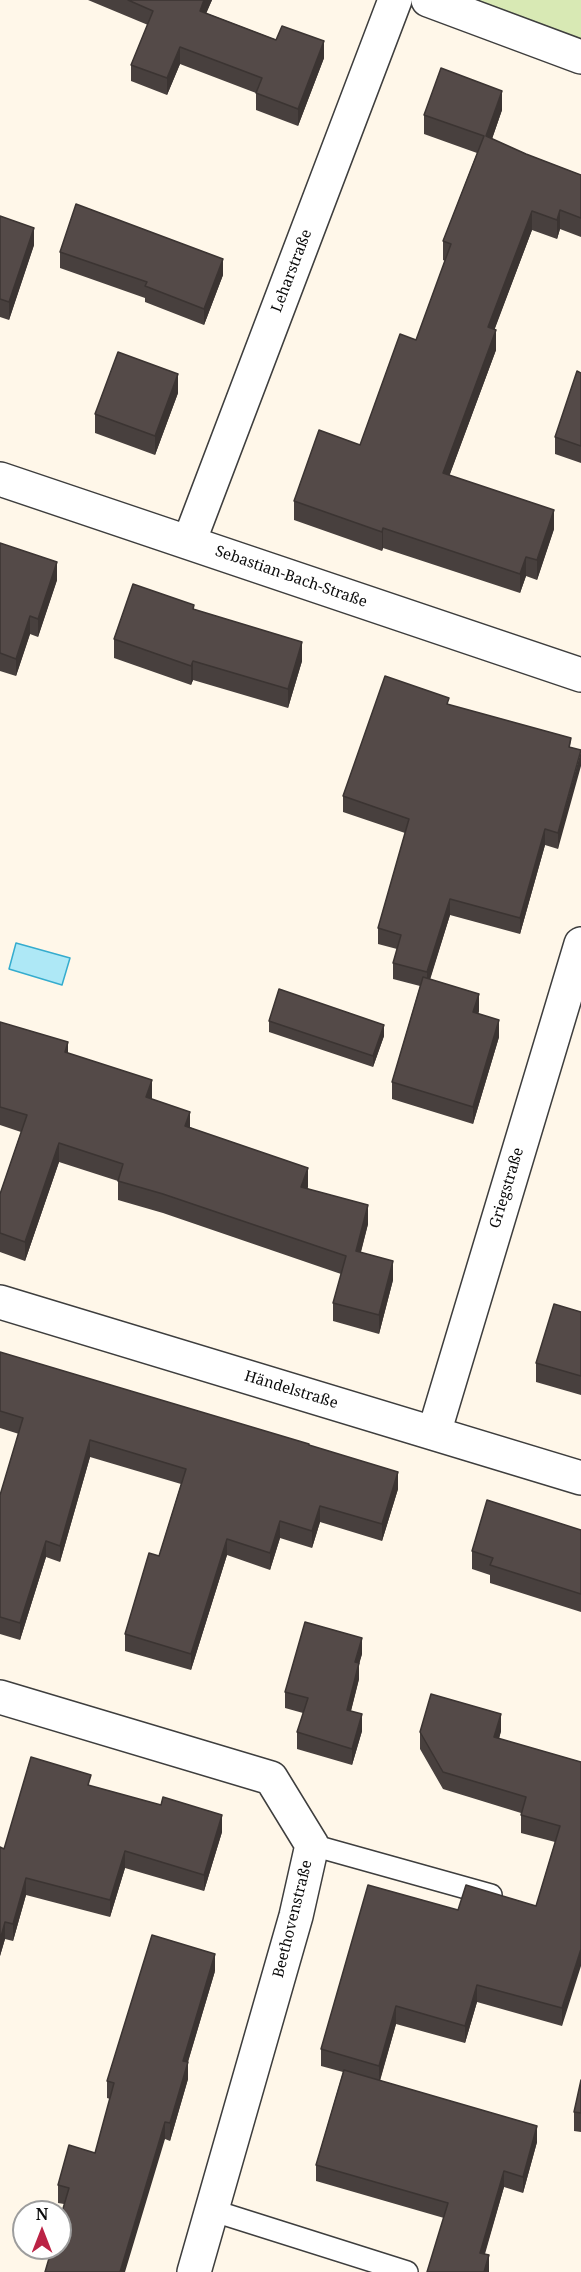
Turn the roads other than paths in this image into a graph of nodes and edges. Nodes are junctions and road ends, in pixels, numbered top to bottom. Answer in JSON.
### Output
{"nodes":[{"id":1,"x":395,"y":0,"type":"edge"},
{"id":2,"x":428,"y":0,"type":"edge"},
{"id":3,"x":581,"y":57,"type":"edge"},
{"id":4,"x":0,"y":479,"type":"edge"},
{"id":5,"x":189,"y":542,"type":"junction"},
{"id":6,"x":581,"y":675,"type":"edge"},
{"id":7,"x":581,"y":944,"type":"edge"},
{"id":8,"x":0,"y":1302,"type":"edge"},
{"id":9,"x":434,"y":1433,"type":"junction"},
{"id":10,"x":581,"y":1478,"type":"edge"},
{"id":11,"x":0,"y":1697,"type":"edge"},
{"id":12,"x":312,"y":1845,"type":"junction"},
{"id":13,"x":506,"y":1899,"type":"edge"},
{"id":14,"x":211,"y":2210,"type":"junction"},
{"id":15,"x":194,"y":2272,"type":"edge"},
{"id":16,"x":407,"y":2272,"type":"edge"}],
"edges":[{"from":1,"to":5,"type":"street","name":"Leharstraße"},
{"from":2,"to":3,"type":"street"},
{"from":4,"to":5,"type":"street","name":"Sebastian-Bach-Straße"},
{"from":5,"to":6,"type":"street","name":"Sebastian-Bach-Straße"},
{"from":7,"to":9,"type":"street","name":"Griegstraße"},
{"from":8,"to":9,"type":"street","name":"Händelstraße"},
{"from":9,"to":10,"type":"street","name":"Händelstraße"},
{"from":11,"to":12,"type":"street","name":"Beethovenstraße"},
{"from":12,"to":13,"type":"lane"},
{"from":12,"to":14,"type":"street","name":"Beethovenstraße"},
{"from":14,"to":15,"type":"street","name":"Beethovenstraße"},
{"from":14,"to":16,"type":"lane"}]}
